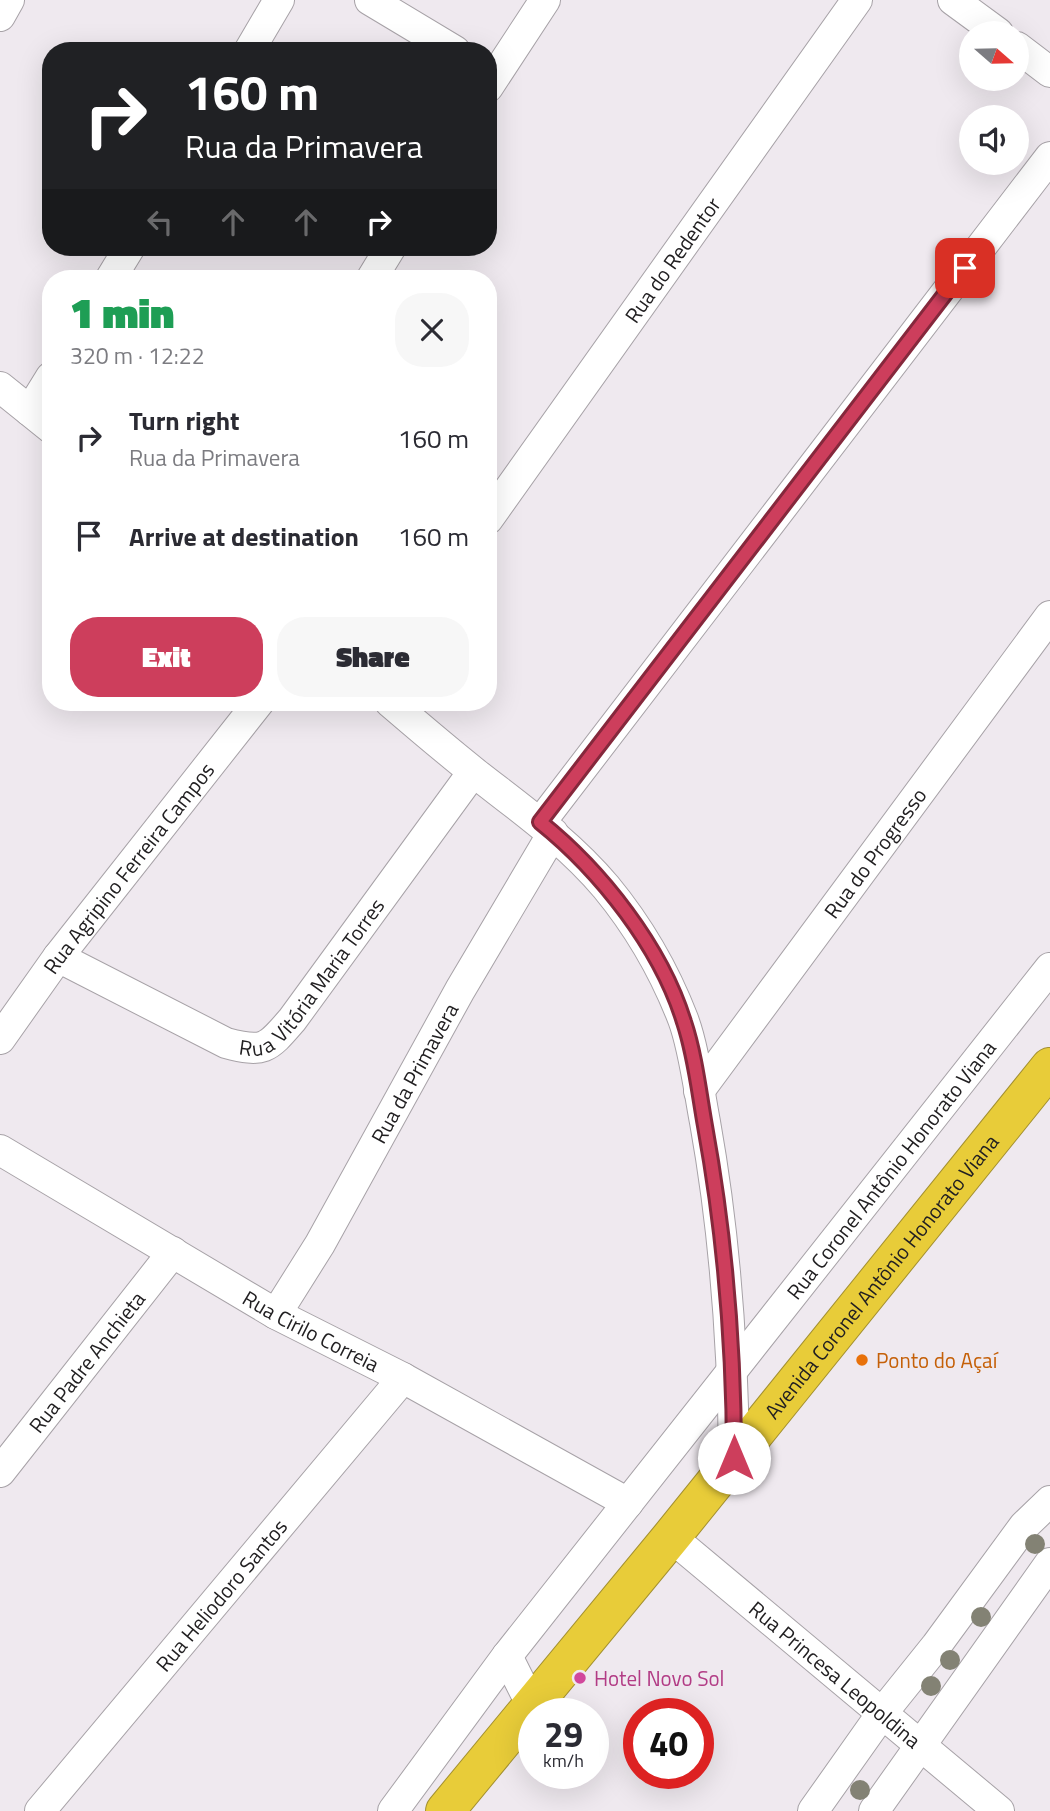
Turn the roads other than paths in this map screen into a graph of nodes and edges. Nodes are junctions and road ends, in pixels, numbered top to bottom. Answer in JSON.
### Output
{"nodes":[{"id":1,"x":9,"y":0,"type":"edge"},
{"id":2,"x":279,"y":0,"type":"edge"},
{"id":3,"x":370,"y":0,"type":"edge"},
{"id":4,"x":545,"y":0,"type":"edge"},
{"id":5,"x":857,"y":0,"type":"edge"},
{"id":6,"x":953,"y":0,"type":"edge"},
{"id":7,"x":0,"y":16,"type":"edge"},
{"id":8,"x":982,"y":21,"type":"edge"},
{"id":9,"x":253,"y":42,"type":"edge"},
{"id":10,"x":440,"y":42,"type":"edge"},
{"id":11,"x":1029,"y":56,"type":"edge"},
{"id":12,"x":497,"y":68,"type":"edge"},
{"id":13,"x":1050,"y":72,"type":"edge"},
{"id":14,"x":1050,"y":157,"type":"edge"},
{"id":15,"x":0,"y":387,"type":"edge"},
{"id":16,"x":40,"y":420,"type":"edge"},
{"id":17,"x":497,"y":506,"type":"edge"},
{"id":18,"x":1050,"y":616,"type":"edge"},
{"id":19,"x":252,"y":711,"type":"edge"},
{"id":20,"x":401,"y":711,"type":"edge"},
{"id":21,"x":473,"y":772,"type":"junction"},
{"id":22,"x":547,"y":828,"type":"junction"},
{"id":23,"x":58,"y":957,"type":"junction"},
{"id":24,"x":1050,"y":968,"type":"edge"},
{"id":25,"x":0,"y":1039,"type":"edge"},
{"id":26,"x":1050,"y":1067,"type":"edge"},
{"id":27,"x":699,"y":1091,"type":"junction"},
{"id":28,"x":0,"y":1150,"type":"edge"},
{"id":29,"x":173,"y":1252,"type":"junction"},
{"id":30,"x":276,"y":1314,"type":"junction"},
{"id":31,"x":733,"y":1371,"type":"junction"},
{"id":32,"x":403,"y":1378,"type":"junction"},
{"id":33,"x":734,"y":1458,"type":"junction"},
{"id":34,"x":0,"y":1472,"type":"edge"},
{"id":35,"x":1050,"y":1501,"type":"edge"},
{"id":36,"x":628,"y":1503,"type":"junction"},
{"id":37,"x":671,"y":1537,"type":"junction"},
{"id":38,"x":1050,"y":1563,"type":"edge"},
{"id":39,"x":507,"y":1656,"type":"junction"},
{"id":40,"x":528,"y":1698,"type":"edge"},
{"id":41,"x":536,"y":1698,"type":"edge"},
{"id":42,"x":883,"y":1712,"type":"junction"},
{"id":43,"x":518,"y":1720,"type":"edge"},
{"id":44,"x":922,"y":1747,"type":"junction"},
{"id":45,"x":40,"y":1811,"type":"edge"},
{"id":46,"x":393,"y":1811,"type":"edge"},
{"id":47,"x":446,"y":1811,"type":"edge"},
{"id":48,"x":813,"y":1811,"type":"edge"},
{"id":49,"x":874,"y":1811,"type":"edge"},
{"id":50,"x":999,"y":1811,"type":"edge"}],
"edges":[{"from":1,"to":7,"type":"street"},
{"from":2,"to":9,"type":"street"},
{"from":3,"to":10,"type":"street"},
{"from":4,"to":12,"type":"street"},
{"from":5,"to":17,"type":"street","name":"Rua do Redentor"},
{"from":6,"to":8,"type":"street"},
{"from":11,"to":13,"type":"street"},
{"from":14,"to":22,"type":"street","name":"Rua da Primavera"},
{"from":15,"to":16,"type":"street"},
{"from":18,"to":27,"type":"street","name":"Rua do Progresso"},
{"from":19,"to":23,"type":"street","name":"Rua Agripino Ferreira Campos"},
{"from":20,"to":21,"type":"street"},
{"from":21,"to":22,"type":"street"},
{"from":21,"to":23,"type":"street","name":"Rua Vitória Maria Torres"},
{"from":22,"to":27,"type":"street"},
{"from":22,"to":30,"type":"street","name":"Rua da Primavera"},
{"from":23,"to":25,"type":"street","name":"Rua Agripino Ferreira Campos"},
{"from":24,"to":31,"type":"street","name":"Rua Coronel Antônio Honorato Viana"},
{"from":26,"to":33,"type":"highway","name":"Avenida Coronel Antônio Honorato Viana"},
{"from":27,"to":31,"type":"street"},
{"from":28,"to":29,"type":"street","name":"Rua Cirilo Correia"},
{"from":29,"to":30,"type":"street","name":"Rua Cirilo Correia"},
{"from":29,"to":34,"type":"street","name":"Rua Padre Anchieta"},
{"from":30,"to":32,"type":"street","name":"Rua Cirilo Correia"},
{"from":31,"to":33,"type":"street"},
{"from":31,"to":36,"type":"street","name":"Rua Coronel Antônio Honorato Viana"},
{"from":32,"to":36,"type":"street","name":"Rua Cirilo Correia"},
{"from":32,"to":45,"type":"street","name":"Rua Heliodoro Santos"},
{"from":33,"to":37,"type":"highway","name":"Avenida Coronel Antônio Honorato Viana"},
{"from":35,"to":42,"type":"street"},
{"from":36,"to":39,"type":"street"},
{"from":37,"to":41,"type":"highway","name":"Avenida Coronel Antônio Honorato Viana"},
{"from":37,"to":42,"type":"street","name":"Rua Princesa Leopoldina"},
{"from":38,"to":44,"type":"street"},
{"from":39,"to":40,"type":"street"},
{"from":39,"to":46,"type":"street"},
{"from":42,"to":44,"type":"street","name":"Rua Princesa Leopoldina"},
{"from":42,"to":48,"type":"street"},
{"from":43,"to":47,"type":"highway","name":"Avenida Coronel Antônio Honorato Viana"},
{"from":44,"to":49,"type":"street"},
{"from":44,"to":50,"type":"street","name":"Rua Princesa Leopoldina"}]}
